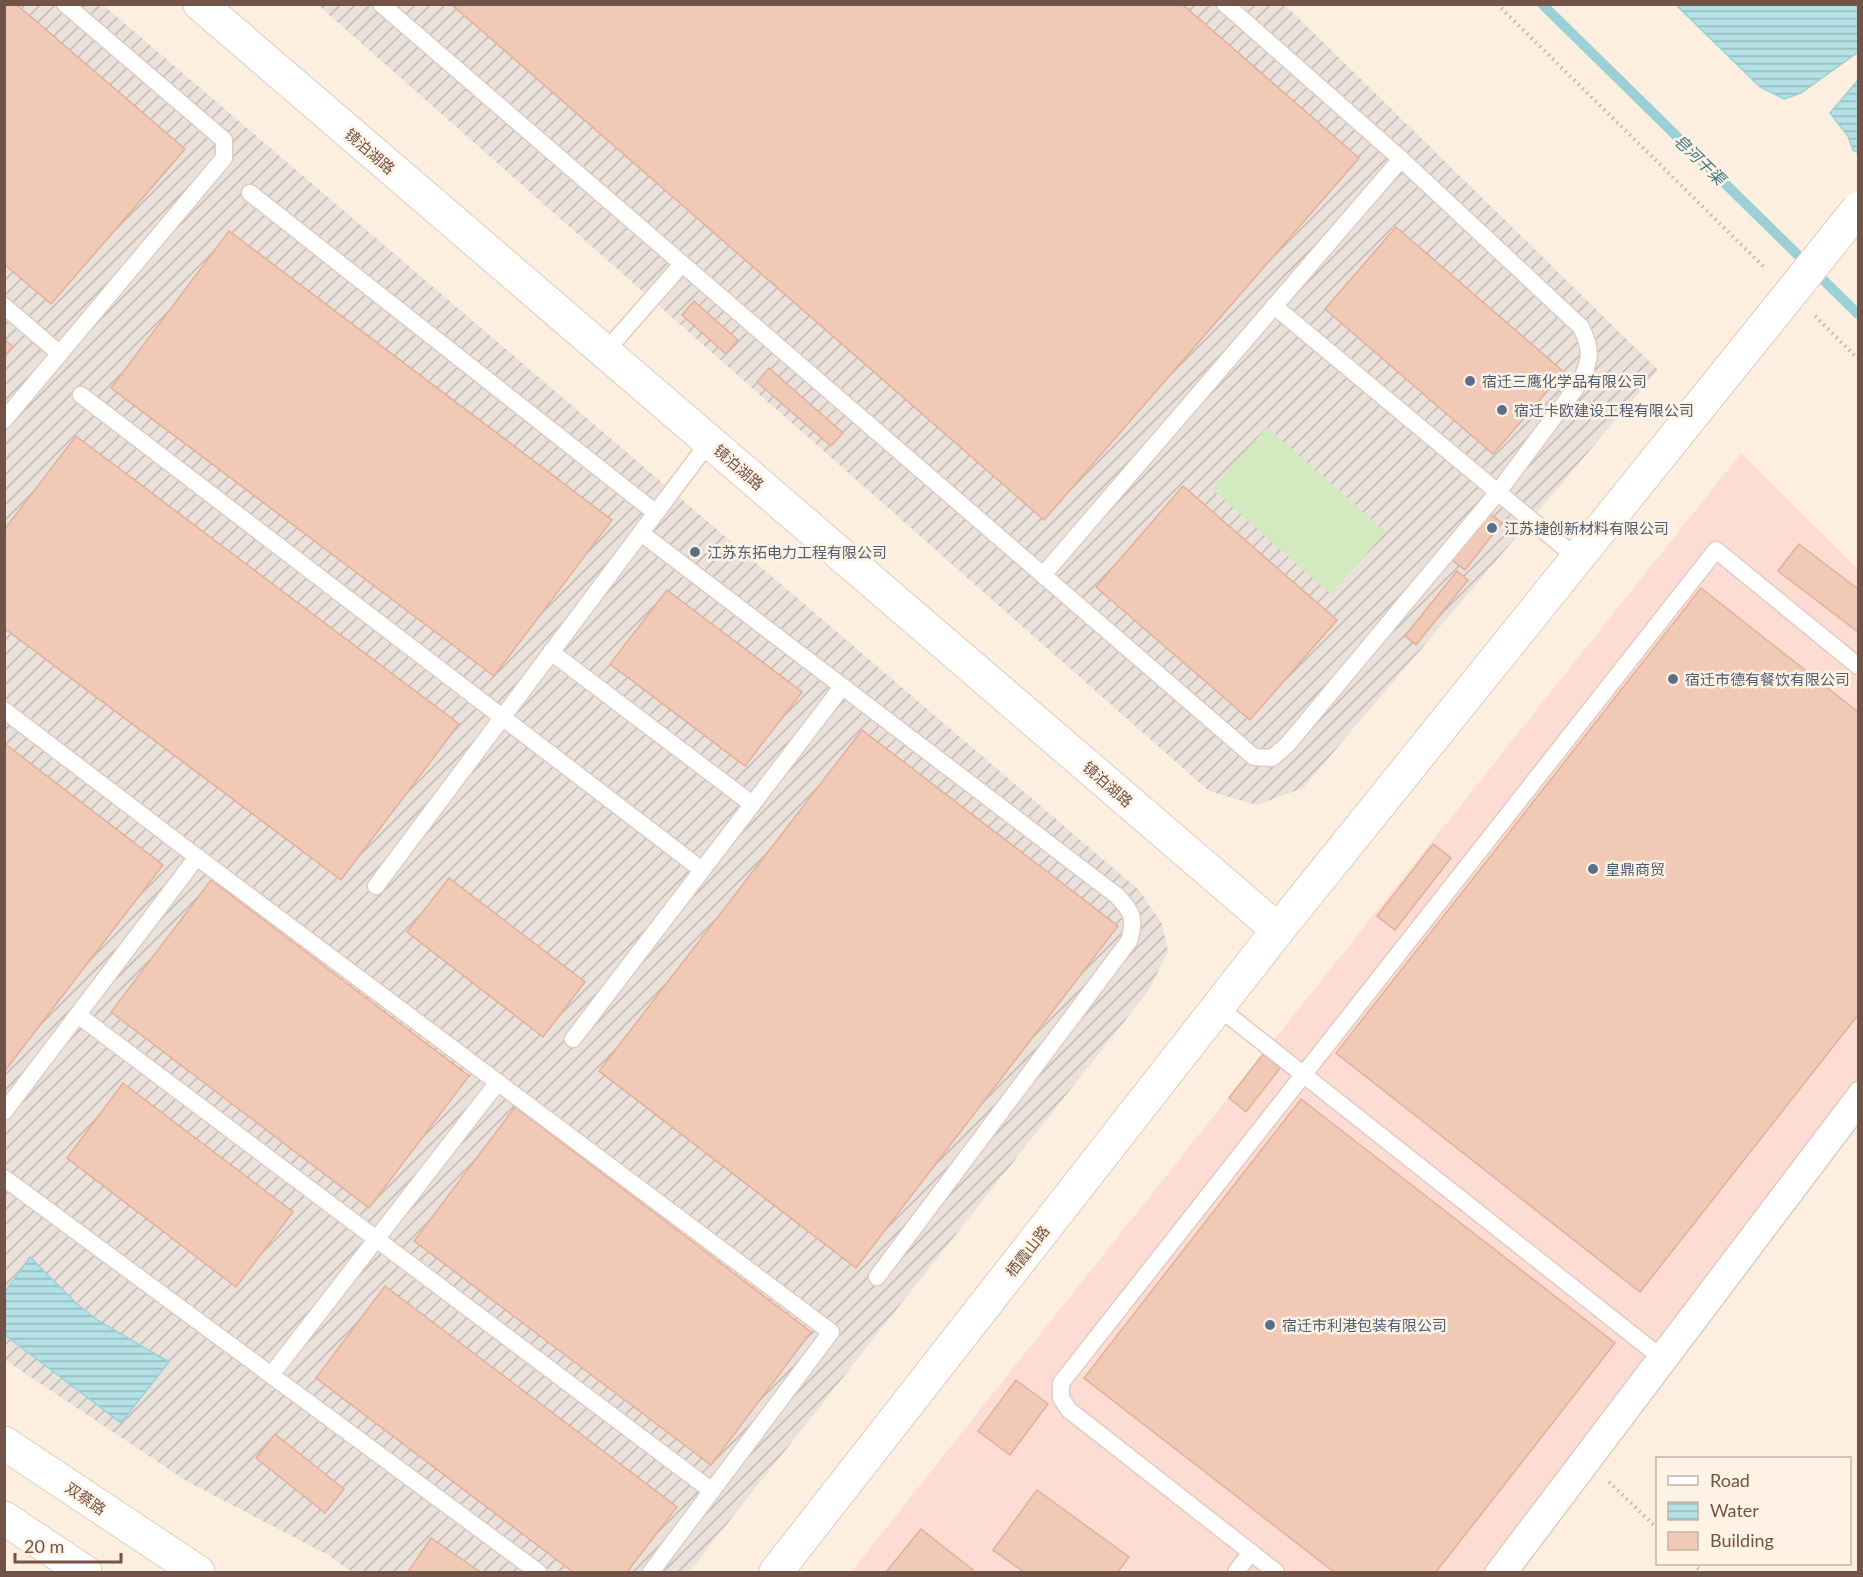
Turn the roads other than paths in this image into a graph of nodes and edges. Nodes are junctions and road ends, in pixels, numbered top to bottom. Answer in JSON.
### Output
{"nodes":[{"id":1,"x":65,"y":4,"type":"edge"},
{"id":2,"x":201,"y":4,"type":"edge"},
{"id":3,"x":381,"y":4,"type":"edge"},
{"id":4,"x":1225,"y":4,"type":"edge"},
{"id":5,"x":1401,"y":159,"type":"junction"},
{"id":6,"x":250,"y":193,"type":"dead end"},
{"id":7,"x":1858,"y":209,"type":"edge"},
{"id":8,"x":682,"y":264,"type":"junction"},
{"id":9,"x":4,"y":306,"type":"edge"},
{"id":10,"x":1274,"y":306,"type":"junction"},
{"id":11,"x":605,"y":352,"type":"junction"},
{"id":12,"x":60,"y":354,"type":"junction"},
{"id":13,"x":81,"y":395,"type":"dead end"},
{"id":14,"x":4,"y":420,"type":"edge"},
{"id":15,"x":709,"y":442,"type":"junction"},
{"id":16,"x":1497,"y":492,"type":"junction"},
{"id":17,"x":656,"y":513,"type":"junction"},
{"id":18,"x":641,"y":533,"type":"junction"},
{"id":19,"x":1577,"y":558,"type":"junction"},
{"id":20,"x":1043,"y":575,"type":"junction"},
{"id":21,"x":551,"y":652,"type":"junction"},
{"id":22,"x":1858,"y":666,"type":"edge"},
{"id":23,"x":842,"y":687,"type":"junction"},
{"id":24,"x":4,"y":710,"type":"edge"},
{"id":25,"x":503,"y":717,"type":"junction"},
{"id":26,"x":753,"y":804,"type":"junction"},
{"id":27,"x":197,"y":857,"type":"junction"},
{"id":28,"x":702,"y":870,"type":"junction"},
{"id":29,"x":376,"y":886,"type":"dead end"},
{"id":30,"x":1278,"y":930,"type":"junction"},
{"id":31,"x":1218,"y":1007,"type":"junction"},
{"id":32,"x":78,"y":1015,"type":"junction"},
{"id":33,"x":573,"y":1039,"type":"dead end"},
{"id":34,"x":1303,"y":1075,"type":"junction"},
{"id":35,"x":498,"y":1082,"type":"junction"},
{"id":36,"x":1858,"y":1090,"type":"edge"},
{"id":37,"x":1858,"y":1109,"type":"edge"},
{"id":38,"x":4,"y":1112,"type":"edge"},
{"id":39,"x":4,"y":1178,"type":"edge"},
{"id":40,"x":376,"y":1239,"type":"junction"},
{"id":41,"x":877,"y":1277,"type":"dead end"},
{"id":42,"x":1658,"y":1354,"type":"junction"},
{"id":43,"x":271,"y":1375,"type":"junction"},
{"id":44,"x":4,"y":1443,"type":"edge"},
{"id":45,"x":712,"y":1491,"type":"junction"},
{"id":46,"x":4,"y":1518,"type":"edge"},
{"id":47,"x":1251,"y":1552,"type":"junction"},
{"id":48,"x":85,"y":1572,"type":"edge"},
{"id":49,"x":198,"y":1572,"type":"edge"},
{"id":50,"x":538,"y":1572,"type":"edge"},
{"id":51,"x":651,"y":1572,"type":"edge"},
{"id":52,"x":776,"y":1572,"type":"edge"},
{"id":53,"x":1236,"y":1572,"type":"edge"},
{"id":54,"x":1276,"y":1572,"type":"edge"},
{"id":55,"x":1493,"y":1572,"type":"edge"},
{"id":56,"x":1510,"y":1572,"type":"edge"}],
"edges":[{"from":1,"to":12,"type":"lane"},
{"from":2,"to":11,"type":"street","name":"镜泊湖路"},
{"from":3,"to":8,"type":"lane"},
{"from":4,"to":5,"type":"lane"},
{"from":5,"to":10,"type":"lane"},
{"from":5,"to":16,"type":"lane"},
{"from":6,"to":17,"type":"lane"},
{"from":7,"to":19,"type":"street","name":"栖霞山路","bridge":true},
{"from":8,"to":11,"type":"lane"},
{"from":8,"to":20,"type":"lane"},
{"from":9,"to":12,"type":"lane"},
{"from":10,"to":16,"type":"lane"},
{"from":10,"to":20,"type":"lane"},
{"from":11,"to":15,"type":"street","name":"镜泊湖路"},
{"from":12,"to":14,"type":"lane"},
{"from":13,"to":25,"type":"lane"},
{"from":15,"to":17,"type":"lane"},
{"from":15,"to":30,"type":"street","name":"镜泊湖路"},
{"from":16,"to":19,"type":"lane"},
{"from":16,"to":20,"type":"lane"},
{"from":17,"to":18,"type":"lane"},
{"from":18,"to":21,"type":"lane"},
{"from":18,"to":23,"type":"lane"},
{"from":19,"to":30,"type":"street","name":"栖霞山路"},
{"from":21,"to":25,"type":"lane"},
{"from":21,"to":26,"type":"lane"},
{"from":22,"to":34,"type":"lane"},
{"from":23,"to":26,"type":"lane"},
{"from":23,"to":41,"type":"lane"},
{"from":24,"to":27,"type":"lane"},
{"from":25,"to":28,"type":"lane"},
{"from":25,"to":29,"type":"lane"},
{"from":26,"to":28,"type":"lane"},
{"from":27,"to":32,"type":"lane"},
{"from":27,"to":35,"type":"lane"},
{"from":28,"to":33,"type":"lane"},
{"from":30,"to":31,"type":"street","name":"栖霞山路"},
{"from":31,"to":34,"type":"lane"},
{"from":31,"to":52,"type":"street","name":"栖霞山路"},
{"from":32,"to":38,"type":"lane"},
{"from":32,"to":40,"type":"lane"},
{"from":34,"to":42,"type":"lane"},
{"from":34,"to":47,"type":"lane"},
{"from":35,"to":40,"type":"lane"},
{"from":35,"to":45,"type":"lane"},
{"from":36,"to":42,"type":"lane"},
{"from":37,"to":56,"type":"lane"},
{"from":39,"to":43,"type":"lane"},
{"from":40,"to":43,"type":"lane"},
{"from":40,"to":45,"type":"lane"},
{"from":42,"to":55,"type":"lane"},
{"from":43,"to":50,"type":"lane"},
{"from":44,"to":49,"type":"street","name":"双蔡路"},
{"from":45,"to":51,"type":"lane"},
{"from":46,"to":48,"type":"street"},
{"from":47,"to":53,"type":"lane"},
{"from":47,"to":54,"type":"lane"}]}
